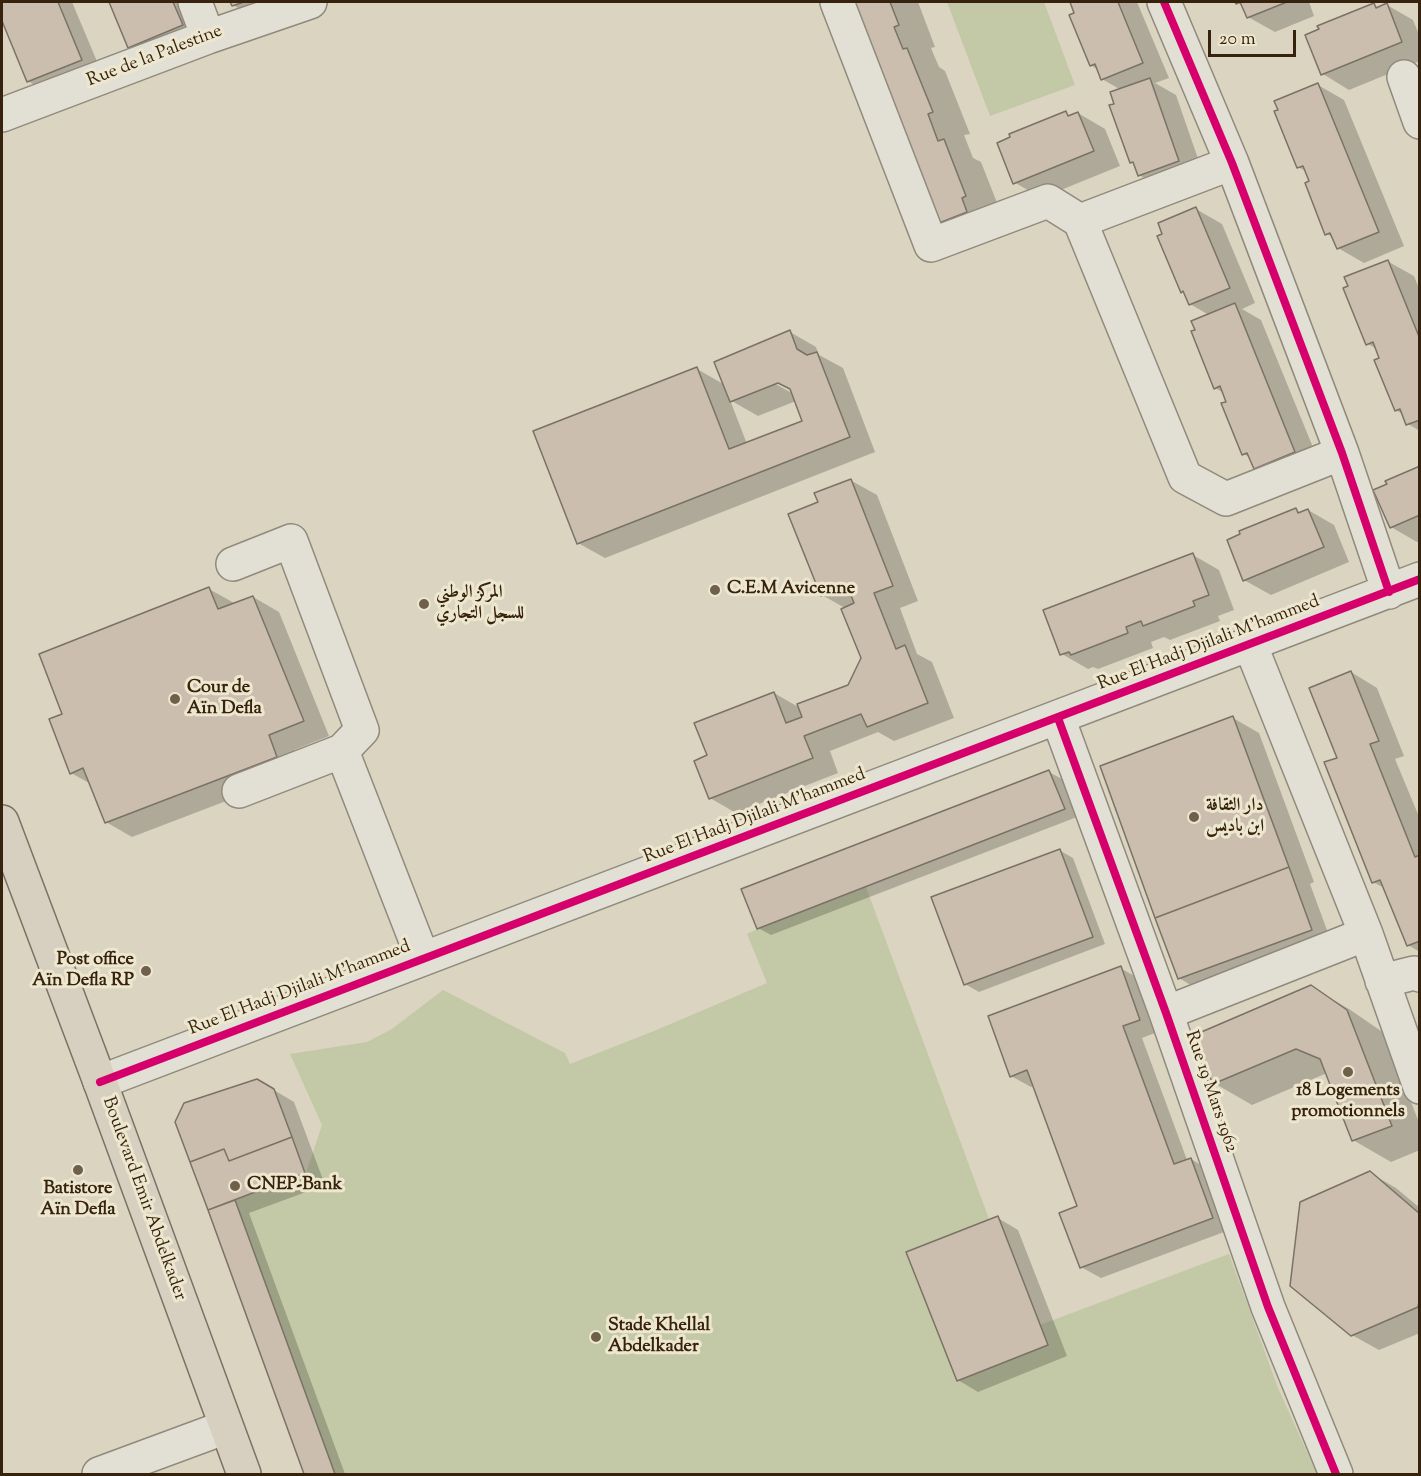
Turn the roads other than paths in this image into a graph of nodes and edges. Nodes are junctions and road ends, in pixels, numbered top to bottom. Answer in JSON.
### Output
{"nodes":[{"id":1,"x":195,"y":2,"type":"edge"},
{"id":2,"x":310,"y":2,"type":"edge"},
{"id":3,"x":837,"y":2,"type":"edge"},
{"id":4,"x":1164,"y":2,"type":"edge"},
{"id":5,"x":208,"y":37,"type":"junction"},
{"id":6,"x":1404,"y":77,"type":"dead end"},
{"id":7,"x":2,"y":115,"type":"edge"},
{"id":8,"x":1419,"y":122,"type":"edge"},
{"id":9,"x":1232,"y":163,"type":"junction"},
{"id":10,"x":1080,"y":221,"type":"junction"},
{"id":11,"x":1342,"y":453,"type":"junction"},
{"id":12,"x":233,"y":564,"type":"dead end"},
{"id":13,"x":1419,"y":579,"type":"edge"},
{"id":14,"x":1389,"y":592,"type":"junction"},
{"id":15,"x":1250,"y":644,"type":"junction"},
{"id":16,"x":1058,"y":718,"type":"junction"},
{"id":17,"x":342,"y":751,"type":"junction"},
{"id":18,"x":239,"y":791,"type":"dead end"},
{"id":19,"x":2,"y":822,"type":"edge"},
{"id":20,"x":1366,"y":934,"type":"junction"},
{"id":21,"x":423,"y":960,"type":"junction"},
{"id":22,"x":1419,"y":975,"type":"edge"},
{"id":23,"x":1382,"y":981,"type":"junction"},
{"id":24,"x":1166,"y":1013,"type":"junction"},
{"id":25,"x":100,"y":1082,"type":"junction"},
{"id":26,"x":1419,"y":1087,"type":"edge"},
{"id":27,"x":226,"y":1427,"type":"junction"},
{"id":28,"x":99,"y":1474,"type":"edge"},
{"id":29,"x":244,"y":1474,"type":"edge"},
{"id":30,"x":1336,"y":1474,"type":"edge"}],
"edges":[{"from":1,"to":5,"type":"street"},
{"from":2,"to":5,"type":"street","name":"Rue de la Palestine"},
{"from":3,"to":10,"type":"street"},
{"from":4,"to":9,"type":"street"},
{"from":5,"to":7,"type":"street","name":"Rue de la Palestine"},
{"from":6,"to":8,"type":"street"},
{"from":9,"to":10,"type":"street"},
{"from":9,"to":11,"type":"street"},
{"from":10,"to":11,"type":"street"},
{"from":11,"to":14,"type":"street"},
{"from":12,"to":17,"type":"street"},
{"from":13,"to":14,"type":"street","name":"Rue El Hadj Djilali M'hammed"},
{"from":14,"to":15,"type":"street","name":"Rue El Hadj Djilali M'hammed"},
{"from":15,"to":16,"type":"street","name":"Rue El Hadj Djilali M'hammed"},
{"from":15,"to":20,"type":"street"},
{"from":16,"to":21,"type":"street","name":"Rue El Hadj Djilali M'hammed"},
{"from":16,"to":24,"type":"street","name":"Rue 19 Mars 1962"},
{"from":17,"to":18,"type":"street"},
{"from":17,"to":21,"type":"street"},
{"from":19,"to":25,"type":"main road","name":"Boulevard Emir Abdelkader"},
{"from":20,"to":23,"type":"street"},
{"from":20,"to":24,"type":"street"},
{"from":21,"to":25,"type":"street","name":"Rue El Hadj Djilali M'hammed"},
{"from":22,"to":23,"type":"street"},
{"from":23,"to":26,"type":"street"},
{"from":24,"to":30,"type":"street","name":"Rue 19 Mars 1962"},
{"from":25,"to":27,"type":"main road","name":"Boulevard Emir Abdelkader"},
{"from":27,"to":28,"type":"street"},
{"from":27,"to":29,"type":"main road","name":"Boulevard Emir Abdelkader"}]}
